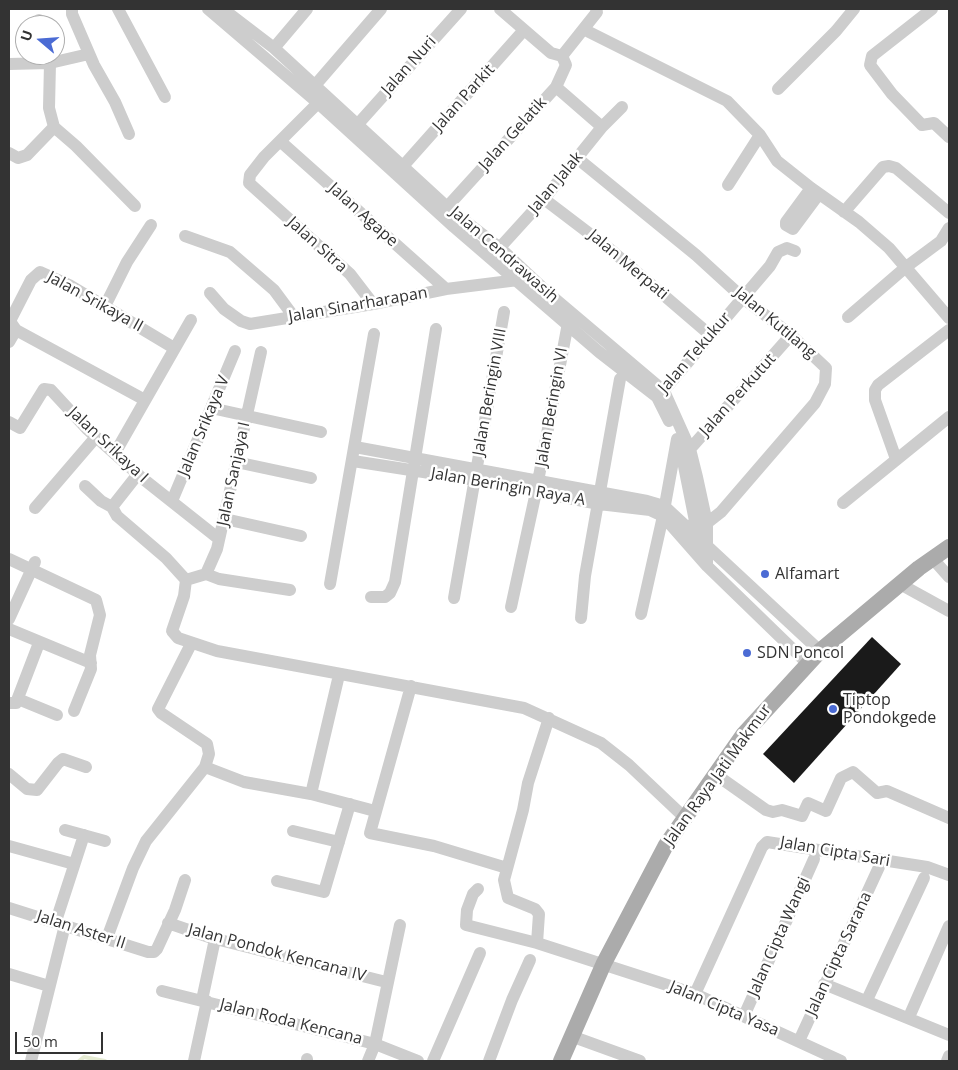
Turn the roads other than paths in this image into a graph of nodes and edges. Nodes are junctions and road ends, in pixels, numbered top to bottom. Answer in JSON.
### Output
{"nodes":[{"id":1,"x":72,"y":9,"type":"edge"},
{"id":2,"x":118,"y":9,"type":"edge"},
{"id":3,"x":208,"y":9,"type":"edge"},
{"id":4,"x":307,"y":9,"type":"edge"},
{"id":5,"x":381,"y":9,"type":"edge"},
{"id":6,"x":461,"y":9,"type":"edge"},
{"id":7,"x":500,"y":9,"type":"edge"},
{"id":8,"x":854,"y":9,"type":"edge"},
{"id":9,"x":932,"y":9,"type":"edge"},
{"id":10,"x":228,"y":10,"type":"edge"},
{"id":11,"x":597,"y":10,"type":"edge"},
{"id":12,"x":524,"y":30,"type":"junction"},
{"id":13,"x":589,"y":32,"type":"dead end"},
{"id":14,"x":274,"y":48,"type":"junction"},
{"id":15,"x":89,"y":54,"type":"junction"},
{"id":16,"x":562,"y":56,"type":"junction"},
{"id":17,"x":65,"y":57,"type":"edge"},
{"id":18,"x":45,"y":65,"type":"edge"},
{"id":19,"x":556,"y":87,"type":"junction"},
{"id":20,"x":311,"y":89,"type":"junction"},
{"id":21,"x":778,"y":89,"type":"dead end"},
{"id":22,"x":165,"y":97,"type":"dead end"},
{"id":23,"x":318,"y":103,"type":"junction"},
{"id":24,"x":622,"y":107,"type":"dead end"},
{"id":25,"x":358,"y":124,"type":"junction"},
{"id":26,"x":54,"y":127,"type":"junction"},
{"id":27,"x":602,"y":127,"type":"junction"},
{"id":28,"x":129,"y":134,"type":"dead end"},
{"id":29,"x":760,"y":135,"type":"junction"},
{"id":30,"x":949,"y":137,"type":"edge"},
{"id":31,"x":280,"y":140,"type":"junction"},
{"id":32,"x":9,"y":153,"type":"edge"},
{"id":33,"x":577,"y":158,"type":"junction"},
{"id":34,"x":404,"y":166,"type":"junction"},
{"id":35,"x":728,"y":186,"type":"dead end"},
{"id":36,"x":544,"y":199,"type":"junction"},
{"id":37,"x":135,"y":206,"type":"dead end"},
{"id":38,"x":447,"y":207,"type":"junction"},
{"id":39,"x":844,"y":212,"type":"junction"},
{"id":40,"x":949,"y":213,"type":"edge"},
{"id":41,"x":151,"y":225,"type":"dead end"},
{"id":42,"x":949,"y":228,"type":"edge"},
{"id":43,"x":185,"y":236,"type":"dead end"},
{"id":44,"x":500,"y":248,"type":"junction"},
{"id":45,"x":795,"y":251,"type":"dead end"},
{"id":46,"x":490,"y":258,"type":"junction"},
{"id":47,"x":906,"y":267,"type":"junction"},
{"id":48,"x":523,"y":280,"type":"junction"},
{"id":49,"x":446,"y":289,"type":"junction"},
{"id":50,"x":210,"y":293,"type":"dead end"},
{"id":51,"x":743,"y":298,"type":"junction"},
{"id":52,"x":373,"y":304,"type":"junction"},
{"id":53,"x":105,"y":306,"type":"junction"},
{"id":54,"x":504,"y":312,"type":"dead end"},
{"id":55,"x":294,"y":317,"type":"junction"},
{"id":56,"x":848,"y":318,"type":"dead end"},
{"id":57,"x":949,"y":318,"type":"edge"},
{"id":58,"x":191,"y":320,"type":"dead end"},
{"id":59,"x":568,"y":323,"type":"junction"},
{"id":60,"x":12,"y":324,"type":"edge"},
{"id":61,"x":436,"y":329,"type":"dead end"},
{"id":62,"x":949,"y":330,"type":"edge"},
{"id":63,"x":374,"y":334,"type":"dead end"},
{"id":64,"x":709,"y":334,"type":"junction"},
{"id":65,"x":792,"y":335,"type":"junction"},
{"id":66,"x":9,"y":342,"type":"edge"},
{"id":67,"x":174,"y":348,"type":"junction"},
{"id":68,"x":235,"y":351,"type":"dead end"},
{"id":69,"x":261,"y":352,"type":"dead end"},
{"id":70,"x":620,"y":379,"type":"dead end"},
{"id":71,"x":661,"y":394,"type":"junction"},
{"id":72,"x":145,"y":400,"type":"junction"},
{"id":73,"x":211,"y":408,"type":"junction"},
{"id":74,"x":246,"y":416,"type":"junction"},
{"id":75,"x":949,"y":417,"type":"edge"},
{"id":76,"x":9,"y":422,"type":"edge"},
{"id":77,"x":321,"y":432,"type":"dead end"},
{"id":78,"x":96,"y":437,"type":"junction"},
{"id":79,"x":677,"y":439,"type":"junction"},
{"id":80,"x":355,"y":447,"type":"junction"},
{"id":81,"x":686,"y":450,"type":"junction"},
{"id":82,"x":115,"y":453,"type":"junction"},
{"id":83,"x":896,"y":459,"type":"junction"},
{"id":84,"x":353,"y":460,"type":"junction"},
{"id":85,"x":236,"y":462,"type":"junction"},
{"id":86,"x":414,"y":464,"type":"junction"},
{"id":87,"x":138,"y":474,"type":"junction"},
{"id":88,"x":475,"y":476,"type":"junction"},
{"id":89,"x":311,"y":478,"type":"dead end"},
{"id":90,"x":86,"y":486,"type":"dead end"},
{"id":91,"x":537,"y":486,"type":"junction"},
{"id":92,"x":600,"y":499,"type":"junction"},
{"id":93,"x":172,"y":501,"type":"junction"},
{"id":94,"x":843,"y":503,"type":"dead end"},
{"id":95,"x":112,"y":507,"type":"junction"},
{"id":96,"x":35,"y":508,"type":"dead end"},
{"id":97,"x":663,"y":511,"type":"junction"},
{"id":98,"x":225,"y":519,"type":"junction"},
{"id":99,"x":697,"y":527,"type":"junction"},
{"id":100,"x":300,"y":536,"type":"dead end"},
{"id":101,"x":219,"y":539,"type":"junction"},
{"id":102,"x":708,"y":547,"type":"junction"},
{"id":103,"x":949,"y":547,"type":"edge"},
{"id":104,"x":9,"y":559,"type":"edge"},
{"id":105,"x":933,"y":559,"type":"junction"},
{"id":106,"x":703,"y":562,"type":"junction"},
{"id":107,"x":33,"y":566,"type":"junction"},
{"id":108,"x":206,"y":574,"type":"junction"},
{"id":109,"x":949,"y":577,"type":"edge"},
{"id":110,"x":186,"y":580,"type":"junction"},
{"id":111,"x":330,"y":584,"type":"dead end"},
{"id":112,"x":900,"y":584,"type":"junction"},
{"id":113,"x":290,"y":590,"type":"dead end"},
{"id":114,"x":371,"y":597,"type":"dead end"},
{"id":115,"x":454,"y":598,"type":"dead end"},
{"id":116,"x":512,"y":607,"type":"dead end"},
{"id":117,"x":949,"y":611,"type":"edge"},
{"id":118,"x":641,"y":614,"type":"dead end"},
{"id":119,"x":581,"y":618,"type":"dead end"},
{"id":120,"x":9,"y":619,"type":"edge"},
{"id":121,"x":9,"y":629,"type":"edge"},
{"id":122,"x":39,"y":643,"type":"junction"},
{"id":123,"x":191,"y":644,"type":"junction"},
{"id":124,"x":820,"y":651,"type":"junction"},
{"id":125,"x":91,"y":663,"type":"junction"},
{"id":126,"x":807,"y":663,"type":"junction"},
{"id":127,"x":339,"y":675,"type":"junction"},
{"id":128,"x":411,"y":686,"type":"junction"},
{"id":129,"x":13,"y":701,"type":"edge"},
{"id":130,"x":74,"y":711,"type":"dead end"},
{"id":131,"x":56,"y":715,"type":"dead end"},
{"id":132,"x":549,"y":718,"type":"junction"},
{"id":133,"x":86,"y":767,"type":"dead end"},
{"id":134,"x":205,"y":767,"type":"junction"},
{"id":135,"x":9,"y":774,"type":"edge"},
{"id":136,"x":715,"y":774,"type":"junction"},
{"id":137,"x":311,"y":794,"type":"junction"},
{"id":138,"x":350,"y":804,"type":"junction"},
{"id":139,"x":375,"y":811,"type":"junction"},
{"id":140,"x":684,"y":817,"type":"junction"},
{"id":141,"x":949,"y":818,"type":"edge"},
{"id":142,"x":64,"y":830,"type":"dead end"},
{"id":143,"x":292,"y":831,"type":"dead end"},
{"id":144,"x":84,"y":835,"type":"junction"},
{"id":145,"x":105,"y":841,"type":"dead end"},
{"id":146,"x":339,"y":842,"type":"junction"},
{"id":147,"x":9,"y":846,"type":"edge"},
{"id":148,"x":814,"y":859,"type":"dead end"},
{"id":149,"x":74,"y":864,"type":"junction"},
{"id":150,"x":508,"y":868,"type":"junction"},
{"id":151,"x":879,"y":868,"type":"dead end"},
{"id":152,"x":949,"y":875,"type":"edge"},
{"id":153,"x":924,"y":878,"type":"dead end"},
{"id":154,"x":185,"y":880,"type":"dead end"},
{"id":155,"x":277,"y":881,"type":"dead end"},
{"id":156,"x":478,"y":889,"type":"dead end"},
{"id":157,"x":9,"y":908,"type":"edge"},
{"id":158,"x":61,"y":923,"type":"junction"},
{"id":159,"x":168,"y":924,"type":"junction"},
{"id":160,"x":400,"y":925,"type":"dead end"},
{"id":161,"x":949,"y":926,"type":"edge"},
{"id":162,"x":106,"y":938,"type":"junction"},
{"id":163,"x":215,"y":939,"type":"junction"},
{"id":164,"x":537,"y":942,"type":"junction"},
{"id":165,"x":480,"y":953,"type":"dead end"},
{"id":166,"x":530,"y":960,"type":"dead end"},
{"id":167,"x":604,"y":963,"type":"junction"},
{"id":168,"x":9,"y":974,"type":"edge"},
{"id":169,"x":386,"y":982,"type":"junction"},
{"id":170,"x":824,"y":984,"type":"junction"},
{"id":171,"x":49,"y":986,"type":"junction"},
{"id":172,"x":162,"y":990,"type":"dead end"},
{"id":173,"x":695,"y":994,"type":"junction"},
{"id":174,"x":867,"y":1000,"type":"junction"},
{"id":175,"x":205,"y":1001,"type":"junction"},
{"id":176,"x":744,"y":1016,"type":"junction"},
{"id":177,"x":909,"y":1017,"type":"junction"},
{"id":178,"x":571,"y":1036,"type":"junction"},
{"id":179,"x":949,"y":1036,"type":"edge"},
{"id":180,"x":799,"y":1041,"type":"junction"},
{"id":181,"x":375,"y":1044,"type":"junction"},
{"id":182,"x":949,"y":1056,"type":"edge"},
{"id":183,"x":198,"y":1060,"type":"edge"},
{"id":184,"x":31,"y":1061,"type":"edge"},
{"id":185,"x":368,"y":1061,"type":"edge"},
{"id":186,"x":418,"y":1061,"type":"edge"},
{"id":187,"x":434,"y":1061,"type":"edge"},
{"id":188,"x":489,"y":1061,"type":"edge"},
{"id":189,"x":561,"y":1061,"type":"edge"},
{"id":190,"x":640,"y":1061,"type":"edge"},
{"id":191,"x":841,"y":1061,"type":"edge"},
{"id":192,"x":947,"y":1061,"type":"edge"}],
"edges":[{"from":1,"to":15,"type":"street"},
{"from":2,"to":22,"type":"street"},
{"from":3,"to":20,"type":"street","name":"Jalan Cendrawasih"},
{"from":4,"to":14,"type":"street"},
{"from":5,"to":20,"type":"street"},
{"from":6,"to":25,"type":"street","name":"Jalan Nuri"},
{"from":7,"to":12,"type":"street"},
{"from":8,"to":21,"type":"street"},
{"from":9,"to":30,"type":"street"},
{"from":10,"to":14,"type":"street","name":"Jalan Cendrawasih"},
{"from":11,"to":16,"type":"street"},
{"from":12,"to":16,"type":"street"},
{"from":12,"to":34,"type":"street","name":"Jalan Parkit"},
{"from":13,"to":29,"type":"street"},
{"from":14,"to":20,"type":"street","name":"Jalan Cendrawasih"},
{"from":15,"to":17,"type":"street"},
{"from":15,"to":28,"type":"street"},
{"from":16,"to":19,"type":"street","name":"Jalan Gelatik"},
{"from":18,"to":26,"type":"street"},
{"from":19,"to":27,"type":"street"},
{"from":19,"to":38,"type":"street","name":"Jalan Gelatik"},
{"from":20,"to":23,"type":"street","name":"Jalan Cendrawasih"},
{"from":20,"to":25,"type":"street","name":"Jalan Cendrawasih"},
{"from":23,"to":31,"type":"street"},
{"from":23,"to":46,"type":"street","name":"Jalan Cendrawasih"},
{"from":24,"to":27,"type":"street","name":"Jalan Jalak"},
{"from":25,"to":34,"type":"street","name":"Jalan Cendrawasih"},
{"from":26,"to":32,"type":"street"},
{"from":26,"to":37,"type":"street"},
{"from":27,"to":33,"type":"street","name":"Jalan Jalak"},
{"from":29,"to":35,"type":"street"},
{"from":29,"to":39,"type":"street"},
{"from":31,"to":49,"type":"street","name":"Jalan Agape"},
{"from":31,"to":52,"type":"street","name":"Jalan Sitra"},
{"from":33,"to":36,"type":"street","name":"Jalan Jalak"},
{"from":33,"to":51,"type":"street","name":"Jalan Kutilang"},
{"from":34,"to":38,"type":"street","name":"Jalan Cendrawasih"},
{"from":36,"to":44,"type":"street","name":"Jalan Jalak"},
{"from":36,"to":64,"type":"street","name":"Jalan Merpati"},
{"from":38,"to":44,"type":"street","name":"Jalan Cendrawasih"},
{"from":39,"to":40,"type":"street"},
{"from":39,"to":47,"type":"street"},
{"from":41,"to":53,"type":"street"},
{"from":42,"to":47,"type":"street"},
{"from":43,"to":55,"type":"street"},
{"from":44,"to":46,"type":"street","name":"Jalan Jalak"},
{"from":44,"to":48,"type":"street","name":"Jalan Cendrawasih"},
{"from":45,"to":51,"type":"street","name":"Jalan Tekukur"},
{"from":46,"to":48,"type":"street","name":"Jalan Cendrawasih"},
{"from":47,"to":56,"type":"street"},
{"from":47,"to":57,"type":"street"},
{"from":48,"to":49,"type":"street","name":"Jalan Sinarharapan"},
{"from":48,"to":59,"type":"street","name":"Jalan Cendrawasih"},
{"from":48,"to":71,"type":"street","name":"Jalan Cendrawasih"},
{"from":49,"to":52,"type":"street","name":"Jalan Sinarharapan"},
{"from":50,"to":55,"type":"street","name":"Jalan Sinarharapan"},
{"from":51,"to":64,"type":"street","name":"Jalan Tekukur"},
{"from":51,"to":65,"type":"street","name":"Jalan Kutilang"},
{"from":52,"to":55,"type":"street","name":"Jalan Sinarharapan"},
{"from":53,"to":60,"type":"street","name":"Jalan Srikaya II"},
{"from":53,"to":67,"type":"street","name":"Jalan Srikaya II"},
{"from":54,"to":88,"type":"street","name":"Jalan Beringin VIII"},
{"from":58,"to":67,"type":"street"},
{"from":59,"to":71,"type":"street","name":"Jalan Cendrawasih"},
{"from":59,"to":91,"type":"street","name":"Jalan Beringin VI"},
{"from":60,"to":66,"type":"street"},
{"from":60,"to":72,"type":"street"},
{"from":61,"to":86,"type":"street"},
{"from":62,"to":83,"type":"street"},
{"from":63,"to":80,"type":"street"},
{"from":64,"to":71,"type":"street","name":"Jalan Tekukur"},
{"from":65,"to":81,"type":"street","name":"Jalan Perkutut"},
{"from":65,"to":99,"type":"street","name":"Jalan Kutilang"},
{"from":67,"to":72,"type":"street"},
{"from":68,"to":73,"type":"street","name":"Jalan Srikaya V"},
{"from":69,"to":74,"type":"street","name":"Jalan Sanjaya I"},
{"from":70,"to":92,"type":"street"},
{"from":71,"to":79,"type":"street","name":"Jalan Cendrawasih"},
{"from":71,"to":81,"type":"street","name":"Jalan Cendrawasih"},
{"from":72,"to":82,"type":"street"},
{"from":73,"to":74,"type":"street"},
{"from":73,"to":93,"type":"street","name":"Jalan Srikaya V"},
{"from":74,"to":77,"type":"street"},
{"from":74,"to":85,"type":"street","name":"Jalan Sanjaya I"},
{"from":75,"to":83,"type":"street"},
{"from":76,"to":78,"type":"street","name":"Jalan Srikaya I"},
{"from":78,"to":82,"type":"street","name":"Jalan Srikaya I"},
{"from":78,"to":96,"type":"street"},
{"from":79,"to":81,"type":"street","name":"Jalan Cendrawasih"},
{"from":79,"to":97,"type":"street"},
{"from":80,"to":84,"type":"street"},
{"from":80,"to":86,"type":"street"},
{"from":81,"to":99,"type":"street","name":"Jalan Cendrawasih"},
{"from":82,"to":87,"type":"street","name":"Jalan Srikaya I"},
{"from":83,"to":94,"type":"street"},
{"from":84,"to":86,"type":"street","name":"Jalan Beringin Raya A"},
{"from":84,"to":111,"type":"street"},
{"from":85,"to":89,"type":"street"},
{"from":85,"to":98,"type":"street","name":"Jalan Sanjaya I"},
{"from":86,"to":88,"type":"street"},
{"from":86,"to":114,"type":"street"},
{"from":87,"to":93,"type":"street","name":"Jalan Srikaya I"},
{"from":87,"to":95,"type":"street"},
{"from":88,"to":91,"type":"street"},
{"from":88,"to":115,"type":"street","name":"Jalan Beringin VIII"},
{"from":90,"to":95,"type":"street"},
{"from":91,"to":92,"type":"street"},
{"from":91,"to":116,"type":"street","name":"Jalan Beringin VI"},
{"from":92,"to":97,"type":"street"},
{"from":92,"to":119,"type":"street"},
{"from":93,"to":101,"type":"street","name":"Jalan Srikaya I"},
{"from":95,"to":110,"type":"street"},
{"from":97,"to":99,"type":"street"},
{"from":97,"to":106,"type":"street"},
{"from":97,"to":118,"type":"street"},
{"from":98,"to":100,"type":"street"},
{"from":98,"to":101,"type":"street","name":"Jalan Sanjaya I"},
{"from":99,"to":102,"type":"street","name":"Jalan Cendrawasih"},
{"from":99,"to":106,"type":"street","name":"Jalan Cendrawasih"},
{"from":101,"to":108,"type":"street","name":"Jalan Sanjaya I"},
{"from":102,"to":106,"type":"street","name":"Jalan Cendrawasih"},
{"from":102,"to":124,"type":"street"},
{"from":103,"to":105,"type":"main road","name":"Jalan Raya Jati Makmur"},
{"from":104,"to":107,"type":"street"},
{"from":105,"to":109,"type":"street"},
{"from":105,"to":112,"type":"main road","name":"Jalan Raya Jati Makmur"},
{"from":106,"to":126,"type":"street"},
{"from":107,"to":120,"type":"street"},
{"from":107,"to":125,"type":"street"},
{"from":108,"to":110,"type":"street"},
{"from":108,"to":113,"type":"street"},
{"from":110,"to":123,"type":"street"},
{"from":112,"to":117,"type":"street"},
{"from":112,"to":124,"type":"main road","name":"Jalan Raya Jati Makmur"},
{"from":121,"to":122,"type":"street"},
{"from":122,"to":125,"type":"street"},
{"from":122,"to":129,"type":"street"},
{"from":123,"to":127,"type":"street"},
{"from":123,"to":134,"type":"street"},
{"from":124,"to":126,"type":"main road","name":"Jalan Raya Jati Makmur"},
{"from":125,"to":130,"type":"street"},
{"from":126,"to":136,"type":"main road","name":"Jalan Raya Jati Makmur"},
{"from":127,"to":128,"type":"street"},
{"from":127,"to":137,"type":"street"},
{"from":128,"to":132,"type":"street"},
{"from":128,"to":139,"type":"street"},
{"from":129,"to":131,"type":"street"},
{"from":132,"to":140,"type":"street"},
{"from":132,"to":150,"type":"street"},
{"from":133,"to":135,"type":"street"},
{"from":134,"to":137,"type":"street"},
{"from":134,"to":162,"type":"street"},
{"from":136,"to":140,"type":"main road","name":"Jalan Raya Jati Makmur"},
{"from":136,"to":141,"type":"street"},
{"from":137,"to":138,"type":"street"},
{"from":138,"to":139,"type":"street"},
{"from":138,"to":146,"type":"street"},
{"from":139,"to":150,"type":"street"},
{"from":140,"to":167,"type":"main road","name":"Jalan Raya Jati Makmur"},
{"from":142,"to":144,"type":"street"},
{"from":143,"to":146,"type":"street"},
{"from":144,"to":145,"type":"street"},
{"from":144,"to":149,"type":"street"},
{"from":146,"to":155,"type":"street"},
{"from":147,"to":149,"type":"street"},
{"from":148,"to":176,"type":"street","name":"Jalan Cipta Wangi"},
{"from":149,"to":158,"type":"street"},
{"from":150,"to":164,"type":"street"},
{"from":151,"to":170,"type":"street","name":"Jalan Cipta Sarana"},
{"from":152,"to":173,"type":"street","name":"Jalan Cipta Sari"},
{"from":153,"to":174,"type":"street"},
{"from":154,"to":159,"type":"street"},
{"from":156,"to":164,"type":"street","name":"Jalan Cipta Yasa"},
{"from":157,"to":158,"type":"street","name":"Jalan Aster II"},
{"from":158,"to":162,"type":"street","name":"Jalan Aster II"},
{"from":158,"to":171,"type":"street"},
{"from":159,"to":162,"type":"street","name":"Jalan Aster II"},
{"from":159,"to":163,"type":"street","name":"Jalan Pondok Kencana IV"},
{"from":160,"to":169,"type":"street"},
{"from":161,"to":177,"type":"street"},
{"from":163,"to":169,"type":"street","name":"Jalan Pondok Kencana IV"},
{"from":163,"to":175,"type":"street"},
{"from":164,"to":167,"type":"street","name":"Jalan Cipta Yasa"},
{"from":165,"to":187,"type":"street"},
{"from":166,"to":188,"type":"street"},
{"from":167,"to":173,"type":"street","name":"Jalan Cipta Yasa"},
{"from":167,"to":178,"type":"main road","name":"Jalan Raya Jati Makmur"},
{"from":168,"to":171,"type":"street"},
{"from":169,"to":181,"type":"street"},
{"from":170,"to":174,"type":"street"},
{"from":170,"to":180,"type":"street","name":"Jalan Cipta Sarana"},
{"from":171,"to":184,"type":"street"},
{"from":172,"to":175,"type":"street","name":"Jalan Roda Kencana"},
{"from":173,"to":176,"type":"street","name":"Jalan Cipta Yasa"},
{"from":174,"to":177,"type":"street"},
{"from":175,"to":181,"type":"street","name":"Jalan Roda Kencana"},
{"from":175,"to":183,"type":"street"},
{"from":176,"to":180,"type":"street","name":"Jalan Cipta Yasa"},
{"from":177,"to":179,"type":"street"},
{"from":178,"to":189,"type":"main road","name":"Jalan Raya Jati Makmur"},
{"from":178,"to":190,"type":"street"},
{"from":180,"to":191,"type":"street","name":"Jalan Cipta Yasa"},
{"from":181,"to":185,"type":"street"},
{"from":181,"to":186,"type":"street","name":"Jalan Roda Kencana"},
{"from":182,"to":192,"type":"street"}]}
